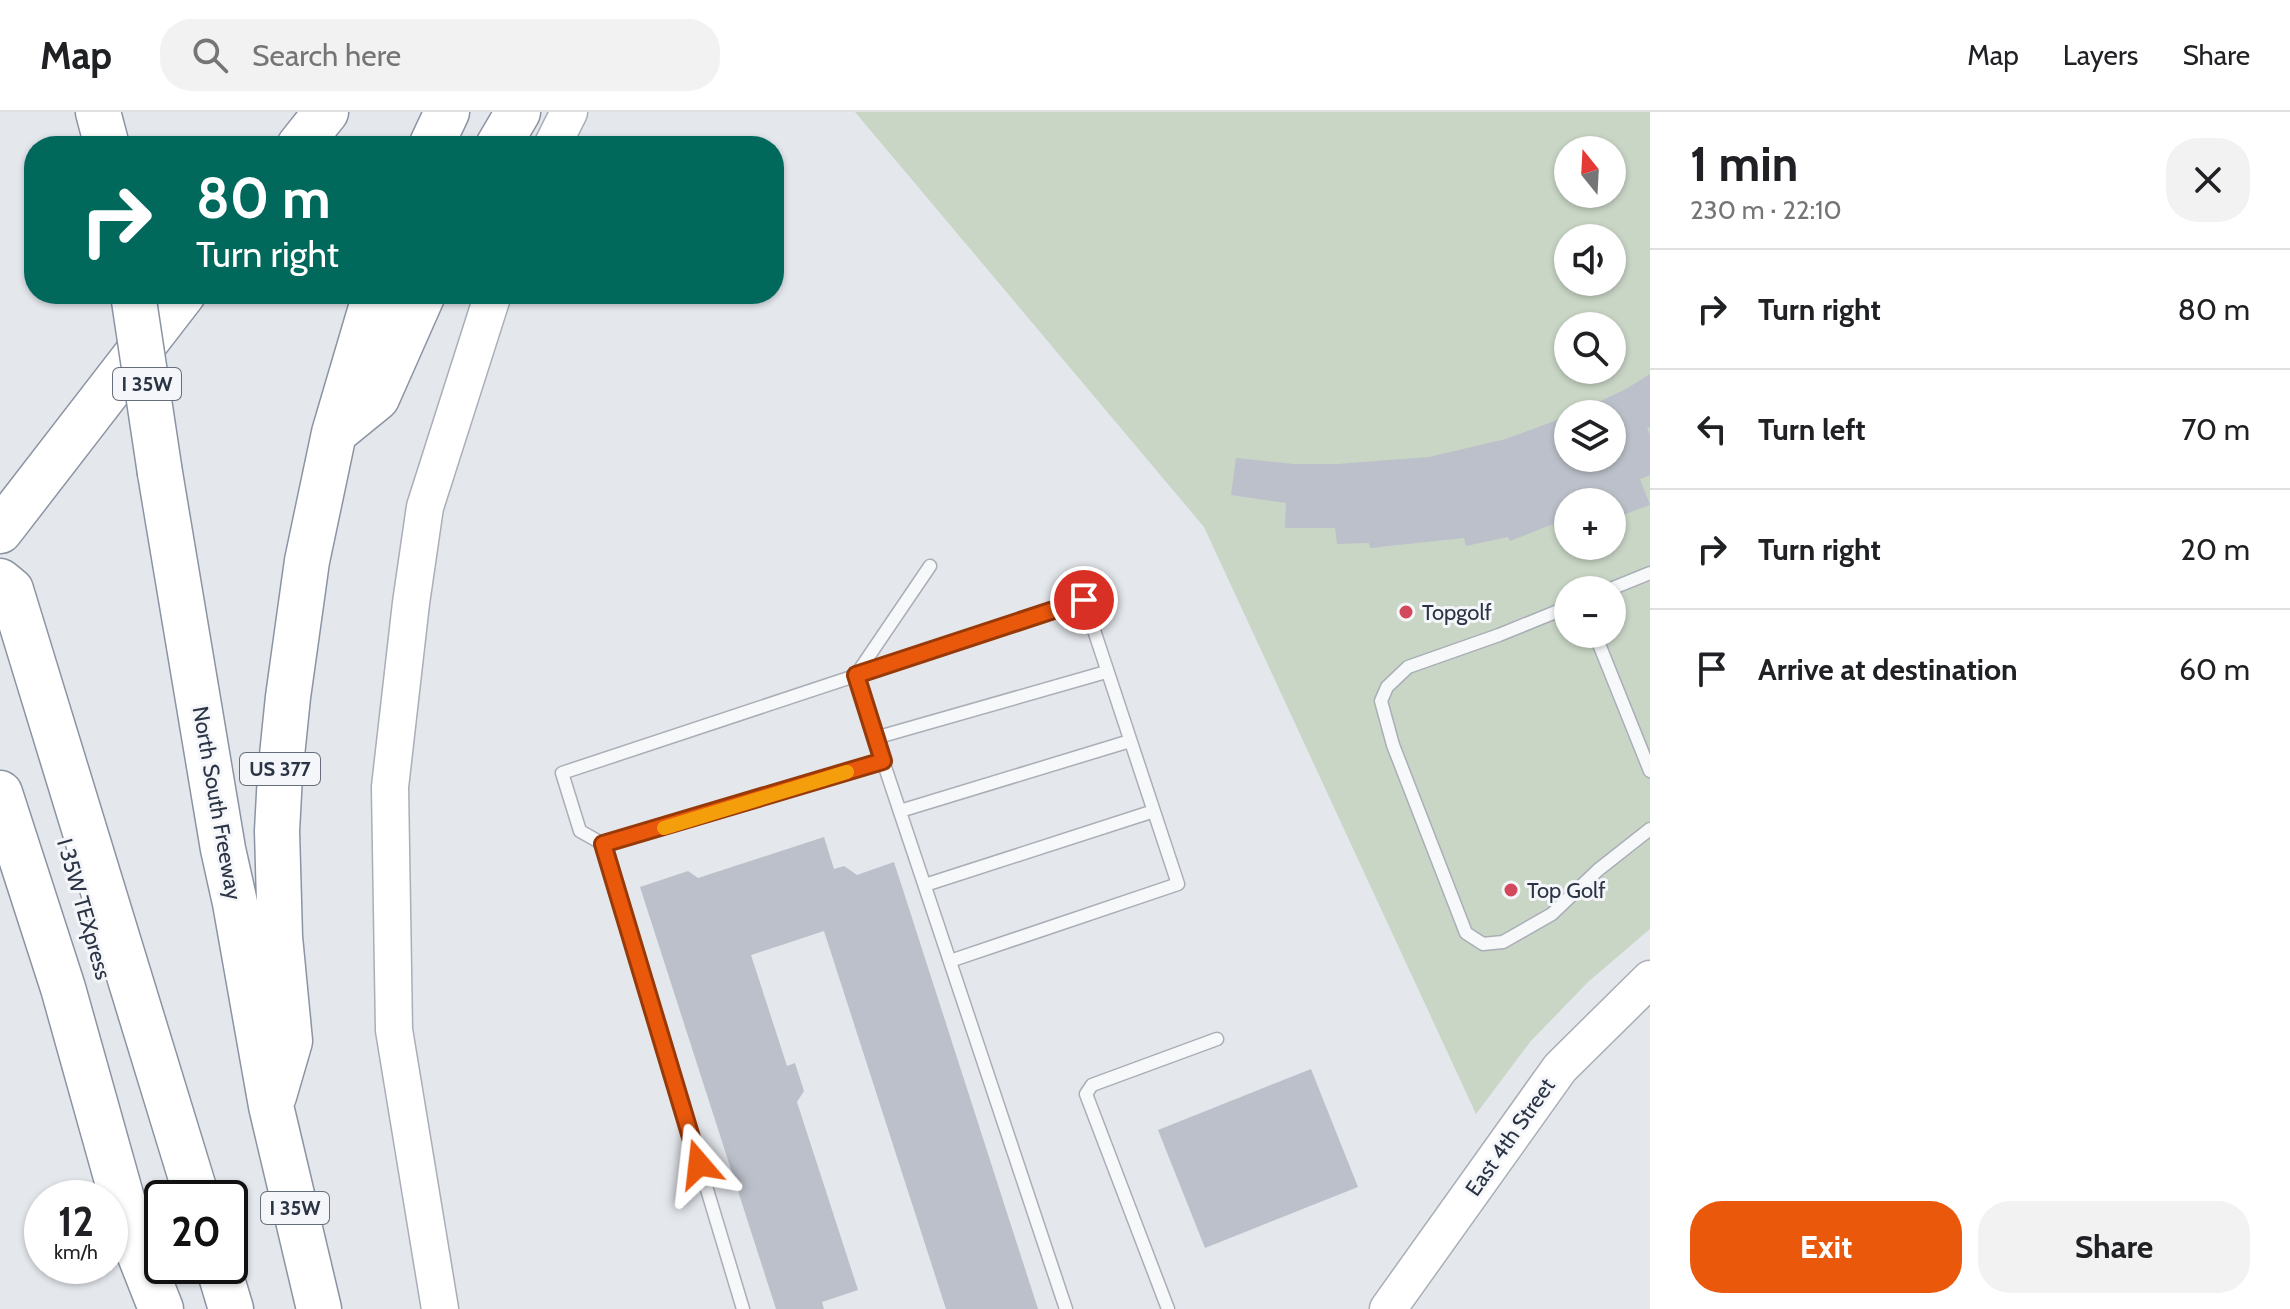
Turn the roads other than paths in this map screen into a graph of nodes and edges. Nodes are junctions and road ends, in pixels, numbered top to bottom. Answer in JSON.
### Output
{"nodes":[{"id":1,"x":98,"y":112,"type":"edge"},
{"id":2,"x":298,"y":112,"type":"edge"},
{"id":3,"x":326,"y":112,"type":"edge"},
{"id":4,"x":447,"y":112,"type":"edge"},
{"id":5,"x":518,"y":112,"type":"edge"},
{"id":6,"x":569,"y":112,"type":"edge"},
{"id":7,"x":104,"y":136,"type":"edge"},
{"id":8,"x":285,"y":136,"type":"edge"},
{"id":9,"x":307,"y":136,"type":"edge"},
{"id":10,"x":436,"y":136,"type":"edge"},
{"id":11,"x":504,"y":136,"type":"edge"},
{"id":12,"x":557,"y":136,"type":"edge"},
{"id":13,"x":135,"y":304,"type":"edge"},
{"id":14,"x":175,"y":304,"type":"edge"},
{"id":15,"x":372,"y":304,"type":"edge"},
{"id":16,"x":419,"y":304,"type":"edge"},
{"id":17,"x":490,"y":304,"type":"edge"},
{"id":18,"x":334,"y":433,"type":"junction"},
{"id":19,"x":0,"y":531,"type":"edge"},
{"id":20,"x":930,"y":566,"type":"dead end"},
{"id":21,"x":1650,"y":573,"type":"edge"},
{"id":22,"x":0,"y":581,"type":"edge"},
{"id":23,"x":1626,"y":583,"type":"edge"},
{"id":24,"x":1554,"y":613,"type":"edge"},
{"id":25,"x":0,"y":620,"type":"edge"},
{"id":26,"x":1601,"y":648,"type":"edge"},
{"id":27,"x":1106,"y":672,"type":"junction"},
{"id":28,"x":856,"y":675,"type":"junction"},
{"id":29,"x":875,"y":738,"type":"junction"},
{"id":30,"x":1130,"y":741,"type":"junction"},
{"id":31,"x":883,"y":761,"type":"junction"},
{"id":32,"x":1650,"y":771,"type":"edge"},
{"id":33,"x":0,"y":793,"type":"edge"},
{"id":34,"x":900,"y":811,"type":"junction"},
{"id":35,"x":1154,"y":811,"type":"junction"},
{"id":36,"x":1650,"y":829,"type":"edge"},
{"id":37,"x":603,"y":844,"type":"junction"},
{"id":38,"x":925,"y":885,"type":"junction"},
{"id":39,"x":950,"y":961,"type":"junction"},
{"id":40,"x":1650,"y":979,"type":"edge"},
{"id":41,"x":1217,"y":1039,"type":"dead end"},
{"id":42,"x":271,"y":1106,"type":"junction"},
{"id":43,"x":163,"y":1180,"type":"edge"},
{"id":44,"x":191,"y":1180,"type":"edge"},
{"id":45,"x":133,"y":1238,"type":"junction"},
{"id":46,"x":193,"y":1284,"type":"edge"},
{"id":47,"x":223,"y":1284,"type":"edge"},
{"id":48,"x":145,"y":1309,"type":"edge"},
{"id":49,"x":161,"y":1309,"type":"edge"},
{"id":50,"x":200,"y":1309,"type":"edge"},
{"id":51,"x":231,"y":1309,"type":"edge"},
{"id":52,"x":319,"y":1309,"type":"edge"},
{"id":53,"x":440,"y":1309,"type":"edge"},
{"id":54,"x":743,"y":1309,"type":"edge"},
{"id":55,"x":1066,"y":1309,"type":"edge"},
{"id":56,"x":1168,"y":1309,"type":"edge"},
{"id":57,"x":1388,"y":1309,"type":"edge"}],
"edges":[{"from":1,"to":7,"type":"highway"},
{"from":2,"to":8,"type":"highway"},
{"from":3,"to":9,"type":"highway"},
{"from":4,"to":10,"type":"highway"},
{"from":5,"to":11,"type":"highway"},
{"from":6,"to":12,"type":"main road"},
{"from":13,"to":42,"type":"highway","name":"North South Freeway","number":"I 35W","bridge":true},
{"from":14,"to":19,"type":"highway"},
{"from":15,"to":18,"type":"highway"},
{"from":16,"to":18,"type":"highway"},
{"from":17,"to":53,"type":"main road"},
{"from":18,"to":42,"type":"highway","number":"US 377"},
{"from":20,"to":28,"type":"lane"},
{"from":21,"to":23,"type":"lane"},
{"from":22,"to":44,"type":"highway"},
{"from":24,"to":36,"type":"lane"},
{"from":25,"to":43,"type":"highway","name":"I 35W TEXpress"},
{"from":26,"to":32,"type":"lane"},
{"from":27,"to":28,"type":"lane"},
{"from":27,"to":29,"type":"lane"},
{"from":27,"to":30,"type":"lane"},
{"from":28,"to":29,"type":"lane"},
{"from":28,"to":37,"type":"lane"},
{"from":29,"to":31,"type":"lane"},
{"from":30,"to":34,"type":"lane"},
{"from":30,"to":35,"type":"lane"},
{"from":31,"to":34,"type":"lane"},
{"from":31,"to":37,"type":"lane"},
{"from":33,"to":45,"type":"highway","name":"I 35W TEXpress"},
{"from":34,"to":38,"type":"lane"},
{"from":35,"to":38,"type":"lane"},
{"from":35,"to":39,"type":"lane"},
{"from":37,"to":54,"type":"lane"},
{"from":38,"to":39,"type":"lane"},
{"from":39,"to":55,"type":"lane"},
{"from":40,"to":57,"type":"main road","name":"East 4th Street"},
{"from":41,"to":56,"type":"lane"},
{"from":42,"to":52,"type":"highway","name":"North South Freeway","number":"I 35W"},
{"from":45,"to":48,"type":"highway"},
{"from":45,"to":49,"type":"highway","name":"I 35W TEXpress"},
{"from":46,"to":50,"type":"highway"},
{"from":47,"to":51,"type":"highway"}]}
